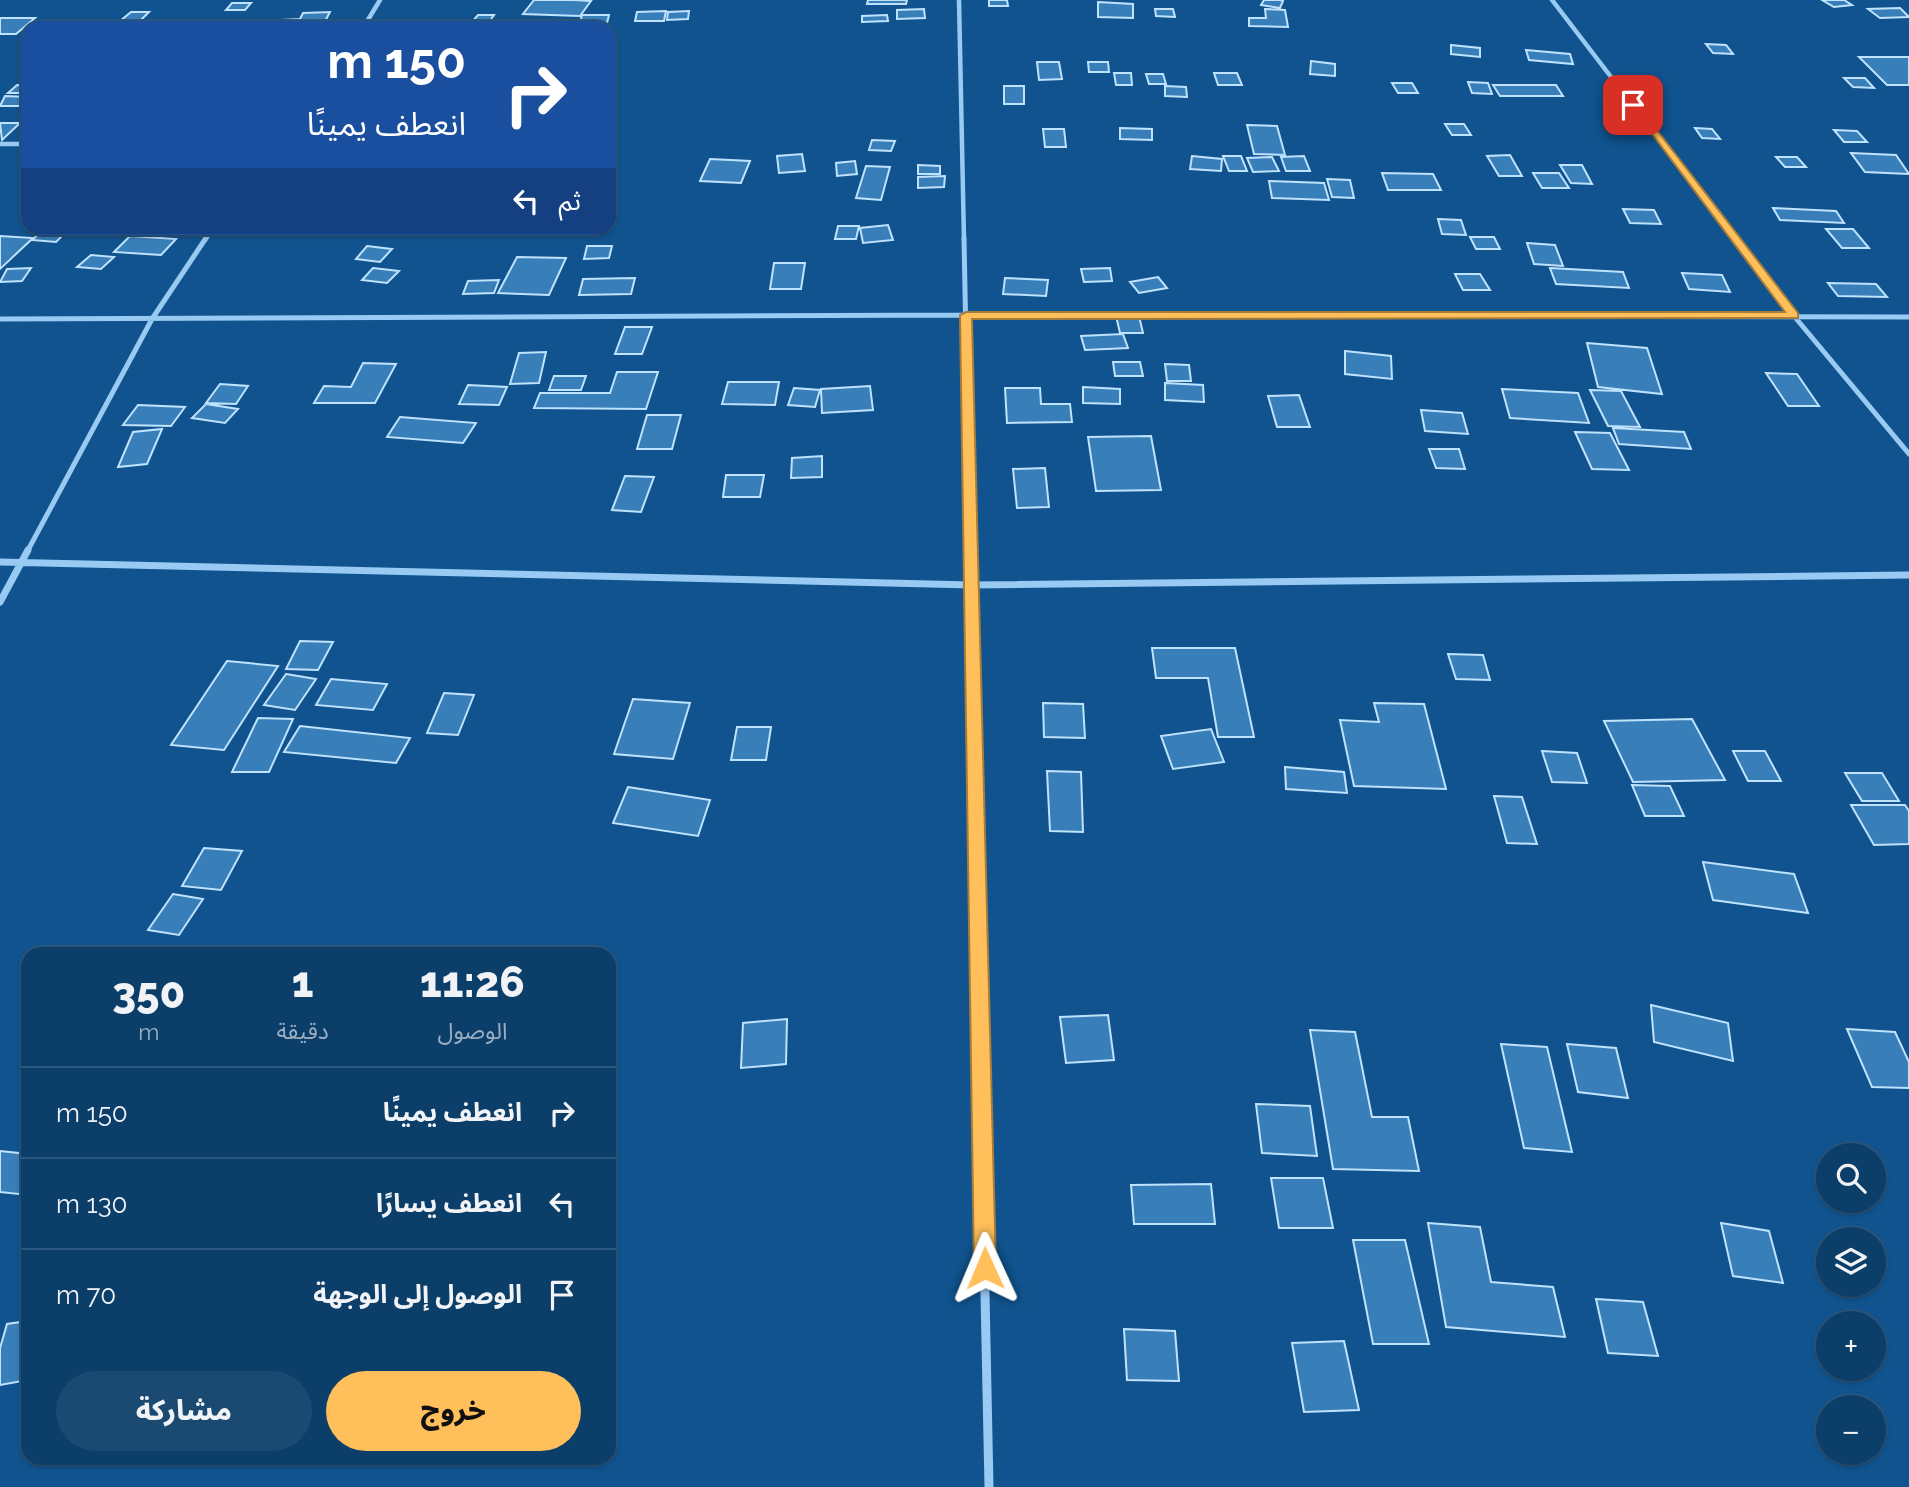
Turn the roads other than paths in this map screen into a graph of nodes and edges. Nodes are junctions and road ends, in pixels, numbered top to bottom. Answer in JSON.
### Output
{"nodes":[{"id":1,"x":380,"y":0,"type":"edge"},
{"id":2,"x":959,"y":0,"type":"edge"},
{"id":3,"x":1552,"y":0,"type":"edge"},
{"id":4,"x":367,"y":21,"type":"edge"},
{"id":5,"x":0,"y":144,"type":"edge"},
{"id":6,"x":21,"y":144,"type":"edge"},
{"id":7,"x":208,"y":235,"type":"edge"},
{"id":8,"x":966,"y":315,"type":"junction"},
{"id":9,"x":1794,"y":316,"type":"junction"},
{"id":10,"x":1909,"y":317,"type":"edge"},
{"id":11,"x":152,"y":319,"type":"junction"},
{"id":12,"x":0,"y":320,"type":"edge"},
{"id":13,"x":1909,"y":454,"type":"edge"},
{"id":14,"x":22,"y":561,"type":"junction"},
{"id":15,"x":0,"y":562,"type":"edge"},
{"id":16,"x":1909,"y":575,"type":"edge"},
{"id":17,"x":972,"y":585,"type":"junction"},
{"id":18,"x":0,"y":602,"type":"edge"},
{"id":19,"x":989,"y":1487,"type":"edge"}],
"edges":[{"from":1,"to":4,"type":"street"},
{"from":2,"to":8,"type":"street"},
{"from":3,"to":9,"type":"street"},
{"from":5,"to":6,"type":"street"},
{"from":7,"to":11,"type":"street"},
{"from":8,"to":9,"type":"street"},
{"from":8,"to":11,"type":"street"},
{"from":8,"to":17,"type":"street"},
{"from":9,"to":10,"type":"street"},
{"from":9,"to":13,"type":"street"},
{"from":11,"to":12,"type":"street"},
{"from":11,"to":14,"type":"street"},
{"from":14,"to":15,"type":"street"},
{"from":14,"to":17,"type":"street"},
{"from":14,"to":18,"type":"street"},
{"from":16,"to":17,"type":"street"},
{"from":17,"to":19,"type":"street"}]}
